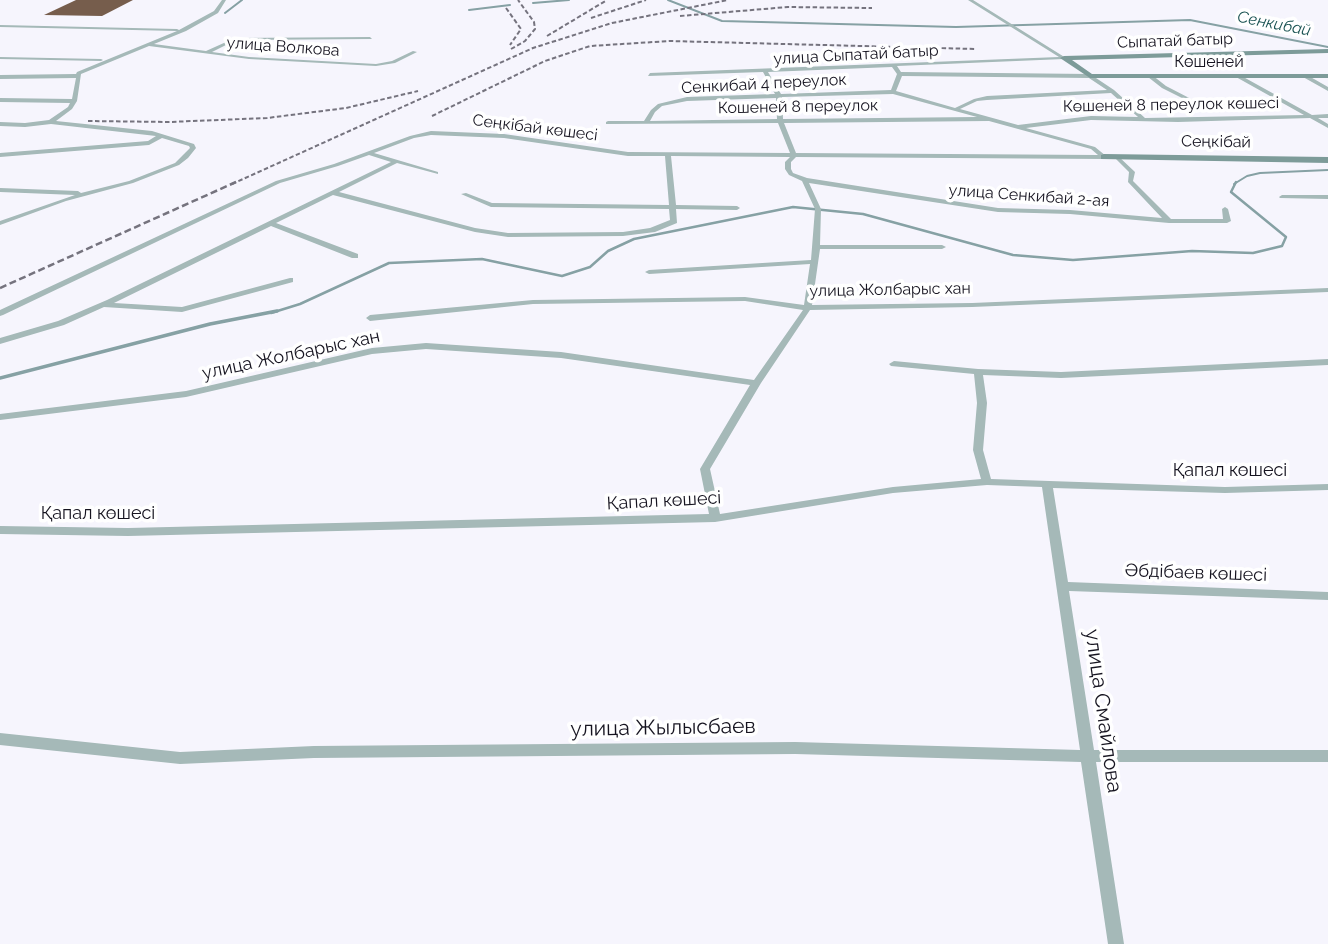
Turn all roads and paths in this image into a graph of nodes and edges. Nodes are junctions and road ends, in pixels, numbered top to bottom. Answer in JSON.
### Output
{"nodes":[{"id":1,"x":224,"y":0,"type":"edge"},
{"id":2,"x":970,"y":0,"type":"edge"},
{"id":3,"x":1,"y":26,"type":"edge"},
{"id":4,"x":184,"y":30,"type":"junction"},
{"id":5,"x":370,"y":38,"type":"dead end"},
{"id":6,"x":148,"y":45,"type":"junction"},
{"id":7,"x":1328,"y":51,"type":"edge"},
{"id":8,"x":415,"y":52,"type":"dead end"},
{"id":9,"x":206,"y":53,"type":"junction"},
{"id":10,"x":0,"y":58,"type":"edge"},
{"id":11,"x":1064,"y":58,"type":"junction"},
{"id":12,"x":107,"y":61,"type":"junction"},
{"id":13,"x":892,"y":65,"type":"junction"},
{"id":14,"x":765,"y":72,"type":"junction"},
{"id":15,"x":900,"y":74,"type":"junction"},
{"id":16,"x":650,"y":75,"type":"dead end"},
{"id":17,"x":78,"y":76,"type":"junction"},
{"id":18,"x":1090,"y":76,"type":"junction"},
{"id":19,"x":1150,"y":76,"type":"junction"},
{"id":20,"x":1238,"y":76,"type":"junction"},
{"id":21,"x":1305,"y":76,"type":"junction"},
{"id":22,"x":1328,"y":76,"type":"edge"},
{"id":23,"x":0,"y":77,"type":"edge"},
{"id":24,"x":1328,"y":89,"type":"edge"},
{"id":25,"x":1112,"y":91,"type":"junction"},
{"id":26,"x":893,"y":92,"type":"junction"},
{"id":27,"x":779,"y":96,"type":"junction"},
{"id":28,"x":0,"y":100,"type":"edge"},
{"id":29,"x":74,"y":101,"type":"junction"},
{"id":30,"x":1192,"y":101,"type":"dead end"},
{"id":31,"x":954,"y":110,"type":"junction"},
{"id":32,"x":1310,"y":116,"type":"junction"},
{"id":33,"x":1328,"y":116,"type":"edge"},
{"id":34,"x":988,"y":119,"type":"junction"},
{"id":35,"x":1143,"y":119,"type":"junction"},
{"id":36,"x":929,"y":120,"type":"junction"},
{"id":37,"x":780,"y":121,"type":"junction"},
{"id":38,"x":51,"y":122,"type":"junction"},
{"id":39,"x":646,"y":122,"type":"junction"},
{"id":40,"x":608,"y":123,"type":"dead end"},
{"id":41,"x":0,"y":124,"type":"edge"},
{"id":42,"x":1328,"y":126,"type":"edge"},
{"id":43,"x":1016,"y":127,"type":"junction"},
{"id":44,"x":162,"y":135,"type":"junction"},
{"id":45,"x":368,"y":153,"type":"junction"},
{"id":46,"x":0,"y":155,"type":"edge"},
{"id":47,"x":668,"y":155,"type":"junction"},
{"id":48,"x":794,"y":156,"type":"junction"},
{"id":49,"x":1104,"y":157,"type":"junction"},
{"id":50,"x":1117,"y":157,"type":"junction"},
{"id":51,"x":1328,"y":160,"type":"edge"},
{"id":52,"x":397,"y":161,"type":"junction"},
{"id":53,"x":436,"y":173,"type":"dead end"},
{"id":54,"x":805,"y":180,"type":"junction"},
{"id":55,"x":0,"y":190,"type":"edge"},
{"id":56,"x":85,"y":193,"type":"junction"},
{"id":57,"x":334,"y":193,"type":"junction"},
{"id":58,"x":464,"y":194,"type":"dead end"},
{"id":59,"x":1282,"y":197,"type":"dead end"},
{"id":60,"x":1328,"y":197,"type":"edge"},
{"id":61,"x":671,"y":208,"type":"junction"},
{"id":62,"x":737,"y":208,"type":"dead end"},
{"id":63,"x":1224,"y":209,"type":"dead end"},
{"id":64,"x":0,"y":221,"type":"edge"},
{"id":65,"x":1170,"y":221,"type":"junction"},
{"id":66,"x":270,"y":223,"type":"junction"},
{"id":67,"x":816,"y":247,"type":"junction"},
{"id":68,"x":942,"y":247,"type":"dead end"},
{"id":69,"x":355,"y":257,"type":"dead end"},
{"id":70,"x":812,"y":262,"type":"junction"},
{"id":71,"x":649,"y":272,"type":"dead end"},
{"id":72,"x":289,"y":280,"type":"dead end"},
{"id":73,"x":1328,"y":290,"type":"edge"},
{"id":74,"x":102,"y":305,"type":"junction"},
{"id":75,"x":808,"y":308,"type":"junction"},
{"id":76,"x":0,"y":313,"type":"edge"},
{"id":77,"x":370,"y":318,"type":"dead end"},
{"id":78,"x":0,"y":341,"type":"edge"},
{"id":79,"x":1328,"y":362,"type":"edge"},
{"id":80,"x":894,"y":364,"type":"dead end"},
{"id":81,"x":978,"y":372,"type":"junction"},
{"id":82,"x":756,"y":383,"type":"junction"},
{"id":83,"x":0,"y":416,"type":"edge"},
{"id":84,"x":987,"y":482,"type":"junction"},
{"id":85,"x":1047,"y":485,"type":"junction"},
{"id":86,"x":1328,"y":487,"type":"edge"},
{"id":87,"x":715,"y":518,"type":"junction"},
{"id":88,"x":0,"y":530,"type":"edge"},
{"id":89,"x":1063,"y":586,"type":"junction"},
{"id":90,"x":1328,"y":596,"type":"edge"},
{"id":91,"x":0,"y":739,"type":"edge"},
{"id":92,"x":1088,"y":756,"type":"junction"},
{"id":93,"x":1328,"y":756,"type":"edge"},
{"id":94,"x":1116,"y":944,"type":"edge"}],
"edges":[{"from":1,"to":4,"type":"street"},
{"from":2,"to":11,"type":"street"},
{"from":3,"to":4,"type":"street"},
{"from":4,"to":6,"type":"street"},
{"from":5,"to":9,"type":"street"},
{"from":6,"to":9,"type":"street","name":"улица Волкова"},
{"from":6,"to":12,"type":"street"},
{"from":7,"to":11,"type":"street","name":"Сыпатай батыр"},
{"from":8,"to":9,"type":"street","name":"улица Волкова"},
{"from":10,"to":12,"type":"street"},
{"from":11,"to":13,"type":"street","name":"улица Сыпатай батыр"},
{"from":11,"to":18,"type":"street"},
{"from":12,"to":17,"type":"street"},
{"from":13,"to":14,"type":"street","name":"улица Сыпатай батыр"},
{"from":13,"to":15,"type":"street"},
{"from":14,"to":16,"type":"street","name":"улица Сыпатай батыр"},
{"from":14,"to":27,"type":"street"},
{"from":15,"to":18,"type":"street"},
{"from":15,"to":26,"type":"street"},
{"from":17,"to":23,"type":"street"},
{"from":17,"to":29,"type":"street"},
{"from":18,"to":19,"type":"street","name":"Көшеней"},
{"from":18,"to":25,"type":"street"},
{"from":19,"to":20,"type":"street","name":"Көшеней"},
{"from":19,"to":30,"type":"street"},
{"from":20,"to":21,"type":"street","name":"Көшеней"},
{"from":20,"to":32,"type":"street"},
{"from":21,"to":22,"type":"street","name":"Көшеней"},
{"from":21,"to":24,"type":"street"},
{"from":25,"to":31,"type":"street"},
{"from":25,"to":35,"type":"street"},
{"from":26,"to":27,"type":"street","name":"Сенкибай 4 переулок"},
{"from":26,"to":31,"type":"street","name":"Сенкибай 4 переулок"},
{"from":27,"to":37,"type":"street"},
{"from":27,"to":39,"type":"street","name":"Сенкибай 4 переулок"},
{"from":28,"to":29,"type":"street"},
{"from":29,"to":38,"type":"street"},
{"from":31,"to":34,"type":"street","name":"Сенкибай 4 переулок"},
{"from":31,"to":36,"type":"street"},
{"from":32,"to":33,"type":"street","name":"Көшеней 8 переулок көшесі"},
{"from":32,"to":35,"type":"street","name":"Көшеней 8 переулок көшесі"},
{"from":32,"to":42,"type":"street"},
{"from":34,"to":36,"type":"street","name":"Кошеней 8 переулок"},
{"from":34,"to":43,"type":"street","name":"Сенкибай 4 переулок"},
{"from":35,"to":43,"type":"street","name":"Көшеней 8 переулок көшесі"},
{"from":36,"to":37,"type":"street","name":"Кошеней 8 переулок"},
{"from":37,"to":39,"type":"street","name":"Кошеней 8 переулок"},
{"from":37,"to":48,"type":"street"},
{"from":38,"to":41,"type":"street"},
{"from":38,"to":44,"type":"street"},
{"from":39,"to":40,"type":"street","name":"Кошеней 8 переулок"},
{"from":43,"to":49,"type":"street","name":"Сенкибай 4 переулок"},
{"from":44,"to":46,"type":"street"},
{"from":44,"to":56,"type":"street"},
{"from":45,"to":47,"type":"street","name":"Сеңкібай көшесі"},
{"from":45,"to":52,"type":"street"},
{"from":45,"to":76,"type":"street","name":"Сеңкібай көшесі"},
{"from":47,"to":48,"type":"street","name":"Сеңкібай көшесі"},
{"from":47,"to":61,"type":"street"},
{"from":48,"to":49,"type":"street","name":"Сеңкібай көшесі"},
{"from":48,"to":54,"type":"street"},
{"from":49,"to":50,"type":"street","name":"Сеңкібай"},
{"from":50,"to":51,"type":"street","name":"Сеңкібай"},
{"from":50,"to":65,"type":"street","name":"улица Сенкибай 2-ая"},
{"from":52,"to":53,"type":"street"},
{"from":52,"to":57,"type":"street"},
{"from":54,"to":65,"type":"street","name":"улица Сенкибай 2-ая"},
{"from":54,"to":67,"type":"street"},
{"from":55,"to":56,"type":"street"},
{"from":56,"to":64,"type":"street"},
{"from":57,"to":61,"type":"street"},
{"from":57,"to":66,"type":"street"},
{"from":58,"to":61,"type":"street"},
{"from":59,"to":60,"type":"street"},
{"from":61,"to":62,"type":"street"},
{"from":63,"to":65,"type":"street","name":"улица Сенкибай 2-ая"},
{"from":66,"to":69,"type":"street"},
{"from":66,"to":74,"type":"street"},
{"from":67,"to":68,"type":"street"},
{"from":67,"to":70,"type":"street"},
{"from":70,"to":71,"type":"street"},
{"from":70,"to":75,"type":"street"},
{"from":72,"to":74,"type":"street"},
{"from":73,"to":75,"type":"street","name":"улица Жолбарыс хан"},
{"from":74,"to":78,"type":"street"},
{"from":75,"to":77,"type":"street","name":"улица Жолбарыс хан"},
{"from":75,"to":82,"type":"street"},
{"from":79,"to":81,"type":"street"},
{"from":80,"to":81,"type":"street"},
{"from":81,"to":84,"type":"street"},
{"from":82,"to":83,"type":"street","name":"улица Жолбарыс хан"},
{"from":82,"to":87,"type":"street"},
{"from":84,"to":85,"type":"street","name":"Қапал көшесі"},
{"from":84,"to":87,"type":"street","name":"Қапал көшесі"},
{"from":85,"to":86,"type":"street","name":"Қапал көшесі"},
{"from":85,"to":89,"type":"street","name":"улица Смайлова"},
{"from":87,"to":88,"type":"street","name":"Қапал көшесі"},
{"from":89,"to":90,"type":"street","name":"Әбдібаев көшесі"},
{"from":89,"to":92,"type":"street","name":"улица Смайлова"},
{"from":91,"to":92,"type":"street","name":"улица Жылысбаев"},
{"from":92,"to":93,"type":"street","name":"улица Жылысбаев"},
{"from":92,"to":94,"type":"street","name":"улица Смайлова"}]}
